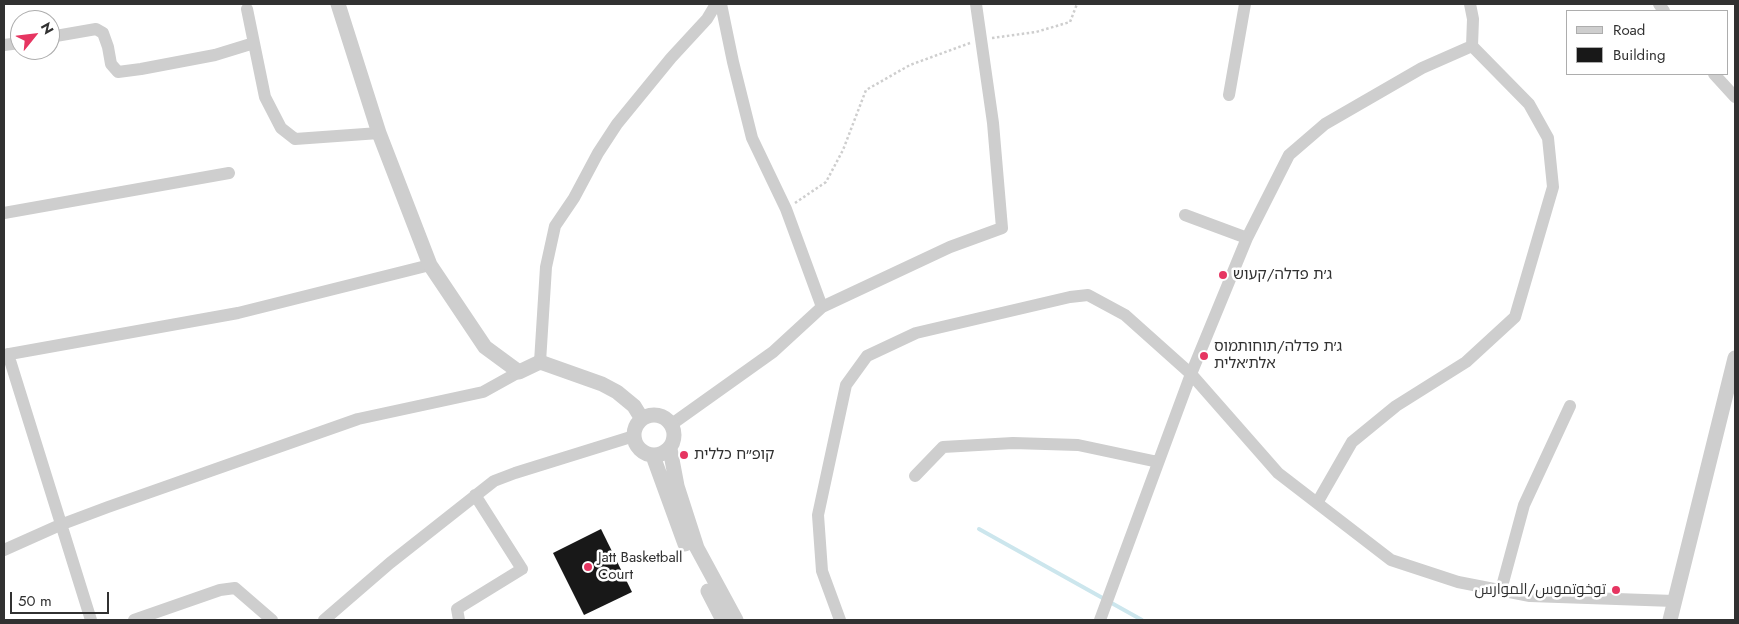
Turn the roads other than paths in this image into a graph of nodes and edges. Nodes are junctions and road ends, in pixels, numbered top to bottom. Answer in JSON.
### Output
{"nodes":[{"id":1,"x":338,"y":4,"type":"edge"},
{"id":2,"x":716,"y":4,"type":"edge"},
{"id":3,"x":721,"y":4,"type":"edge"},
{"id":4,"x":976,"y":4,"type":"edge"},
{"id":5,"x":1245,"y":4,"type":"edge"},
{"id":6,"x":1470,"y":4,"type":"edge"},
{"id":7,"x":247,"y":9,"type":"dead end"},
{"id":8,"x":60,"y":35,"type":"edge"},
{"id":9,"x":254,"y":43,"type":"junction"},
{"id":10,"x":1472,"y":46,"type":"junction"},
{"id":11,"x":1715,"y":75,"type":"edge"},
{"id":12,"x":1229,"y":95,"type":"dead end"},
{"id":13,"x":1735,"y":97,"type":"edge"},
{"id":14,"x":379,"y":133,"type":"junction"},
{"id":15,"x":229,"y":173,"type":"dead end"},
{"id":16,"x":4,"y":213,"type":"edge"},
{"id":17,"x":1185,"y":215,"type":"dead end"},
{"id":18,"x":1247,"y":238,"type":"junction"},
{"id":19,"x":430,"y":265,"type":"junction"},
{"id":20,"x":822,"y":307,"type":"junction"},
{"id":21,"x":6,"y":355,"type":"edge"},
{"id":22,"x":1735,"y":358,"type":"edge"},
{"id":23,"x":540,"y":362,"type":"junction"},
{"id":24,"x":519,"y":372,"type":"junction"},
{"id":25,"x":1190,"y":374,"type":"junction"},
{"id":26,"x":1570,"y":406,"type":"dead end"},
{"id":27,"x":642,"y":419,"type":"junction"},
{"id":28,"x":672,"y":424,"type":"junction"},
{"id":29,"x":634,"y":436,"type":"junction"},
{"id":30,"x":670,"y":449,"type":"junction"},
{"id":31,"x":653,"y":456,"type":"junction"},
{"id":32,"x":1158,"y":462,"type":"junction"},
{"id":33,"x":915,"y":476,"type":"dead end"},
{"id":34,"x":475,"y":495,"type":"junction"},
{"id":35,"x":1317,"y":503,"type":"junction"},
{"id":36,"x":60,"y":525,"type":"junction"},
{"id":37,"x":4,"y":550,"type":"edge"},
{"id":38,"x":1500,"y":590,"type":"junction"},
{"id":39,"x":1674,"y":601,"type":"junction"},
{"id":40,"x":327,"y":619,"type":"edge"},
{"id":41,"x":91,"y":620,"type":"edge"},
{"id":42,"x":134,"y":620,"type":"edge"},
{"id":43,"x":272,"y":620,"type":"edge"},
{"id":44,"x":459,"y":620,"type":"edge"},
{"id":45,"x":723,"y":620,"type":"edge"},
{"id":46,"x":736,"y":620,"type":"edge"},
{"id":47,"x":840,"y":620,"type":"edge"},
{"id":48,"x":1100,"y":620,"type":"edge"},
{"id":49,"x":1670,"y":620,"type":"edge"}],
"edges":[{"from":1,"to":14,"type":"street"},
{"from":2,"to":23,"type":"street"},
{"from":3,"to":20,"type":"street"},
{"from":4,"to":20,"type":"street"},
{"from":5,"to":12,"type":"street"},
{"from":6,"to":10,"type":"street"},
{"from":7,"to":9,"type":"street"},
{"from":8,"to":9,"type":"street"},
{"from":9,"to":14,"type":"street"},
{"from":10,"to":18,"type":"street"},
{"from":10,"to":35,"type":"street"},
{"from":11,"to":13,"type":"street"},
{"from":14,"to":19,"type":"street"},
{"from":15,"to":16,"type":"street"},
{"from":17,"to":18,"type":"street"},
{"from":18,"to":25,"type":"street"},
{"from":19,"to":21,"type":"street"},
{"from":19,"to":24,"type":"street"},
{"from":20,"to":28,"type":"street"},
{"from":21,"to":36,"type":"street"},
{"from":22,"to":39,"type":"street"},
{"from":23,"to":24,"type":"street"},
{"from":23,"to":27,"type":"street"},
{"from":24,"to":36,"type":"street"},
{"from":25,"to":32,"type":"street"},
{"from":25,"to":35,"type":"street"},
{"from":25,"to":47,"type":"street"},
{"from":26,"to":38,"type":"street"},
{"from":27,"to":28,"type":"street"},
{"from":27,"to":29,"type":"street"},
{"from":28,"to":30,"type":"street"},
{"from":29,"to":31,"type":"street"},
{"from":29,"to":34,"type":"street"},
{"from":30,"to":31,"type":"street"},
{"from":30,"to":46,"type":"street"},
{"from":31,"to":45,"type":"street"},
{"from":32,"to":33,"type":"street"},
{"from":32,"to":48,"type":"street"},
{"from":34,"to":40,"type":"street"},
{"from":34,"to":44,"type":"street"},
{"from":35,"to":38,"type":"street"},
{"from":36,"to":37,"type":"street"},
{"from":36,"to":41,"type":"street"},
{"from":38,"to":39,"type":"street"},
{"from":39,"to":49,"type":"street"},
{"from":42,"to":43,"type":"street"}]}
